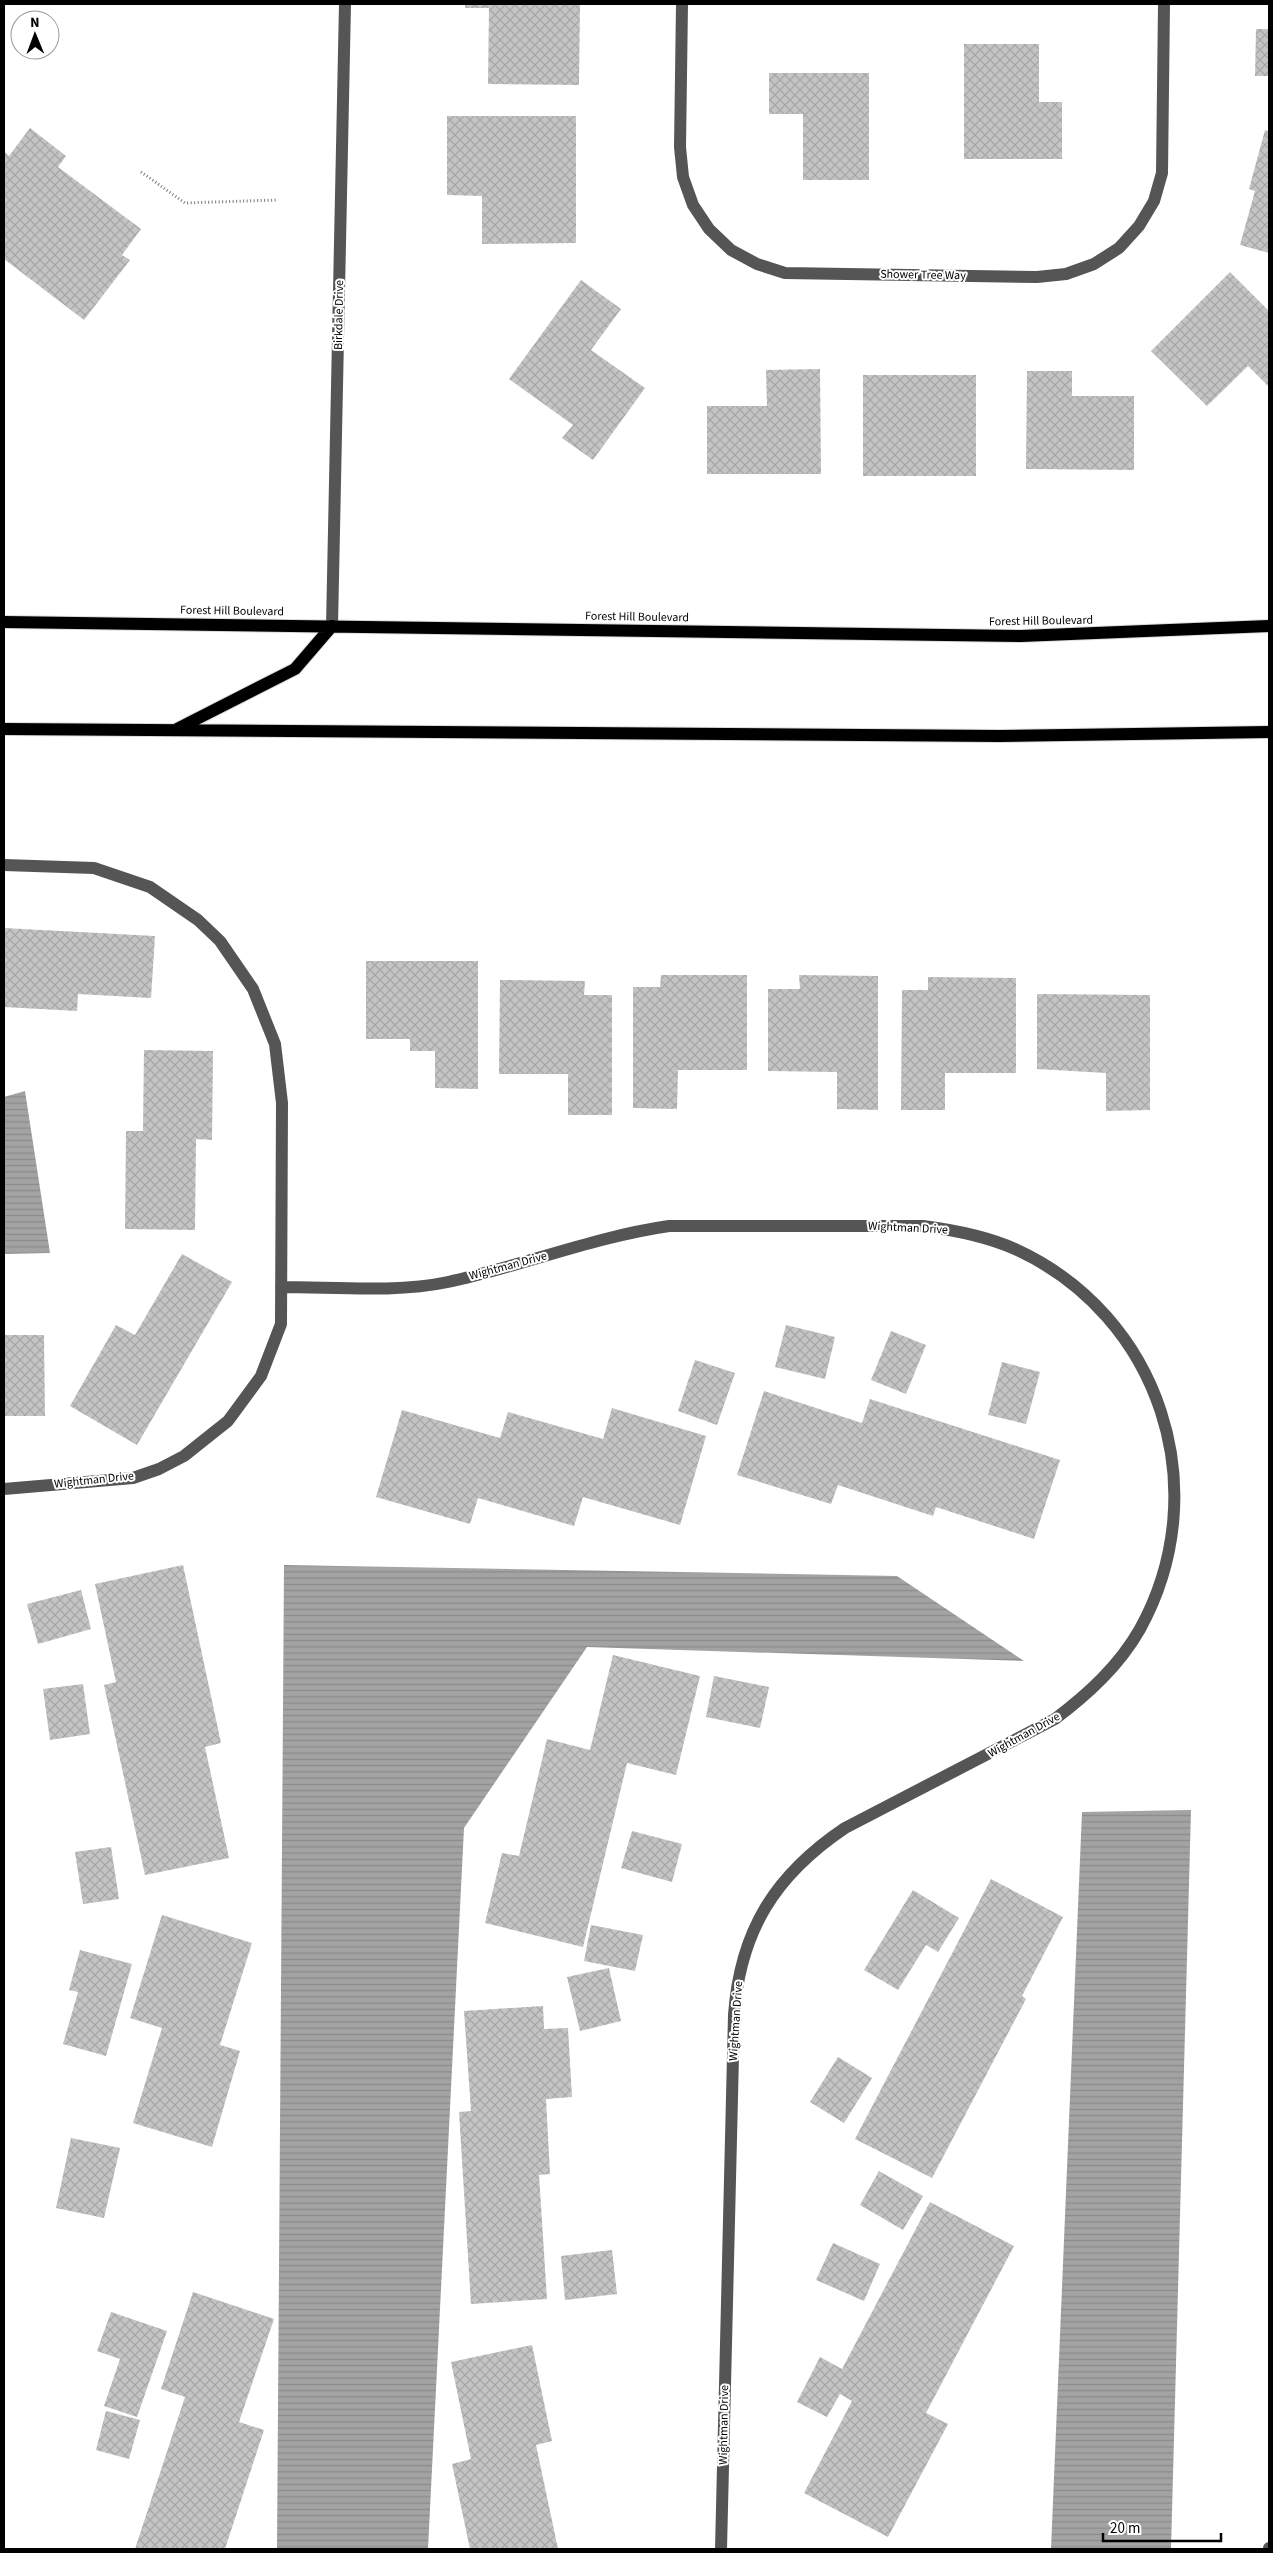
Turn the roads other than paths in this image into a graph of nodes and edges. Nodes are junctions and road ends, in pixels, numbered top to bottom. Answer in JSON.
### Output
{"nodes":[{"id":1,"x":345,"y":4,"type":"edge"},
{"id":2,"x":682,"y":4,"type":"edge"},
{"id":3,"x":1164,"y":4,"type":"edge"},
{"id":4,"x":4,"y":622,"type":"edge"},
{"id":5,"x":332,"y":626,"type":"junction"},
{"id":6,"x":1269,"y":626,"type":"edge"},
{"id":7,"x":4,"y":729,"type":"edge"},
{"id":8,"x":173,"y":731,"type":"junction"},
{"id":9,"x":1269,"y":732,"type":"edge"},
{"id":10,"x":4,"y":865,"type":"edge"},
{"id":11,"x":281,"y":1286,"type":"junction"},
{"id":12,"x":4,"y":1489,"type":"edge"},
{"id":13,"x":721,"y":2549,"type":"edge"}],
"edges":[{"from":1,"to":5,"type":"street","name":"Birkdale Drive"},
{"from":2,"to":3,"type":"street","name":"Shower Tree Way"},
{"from":4,"to":5,"type":"main road","name":"Forest Hill Boulevard"},
{"from":5,"to":6,"type":"main road","name":"Forest Hill Boulevard"},
{"from":5,"to":8,"type":"main road"},
{"from":7,"to":8,"type":"main road"},
{"from":8,"to":9,"type":"main road"},
{"from":10,"to":11,"type":"street","name":"Wightman Drive"},
{"from":11,"to":12,"type":"street","name":"Wightman Drive"},
{"from":11,"to":13,"type":"street","name":"Wightman Drive"}]}
